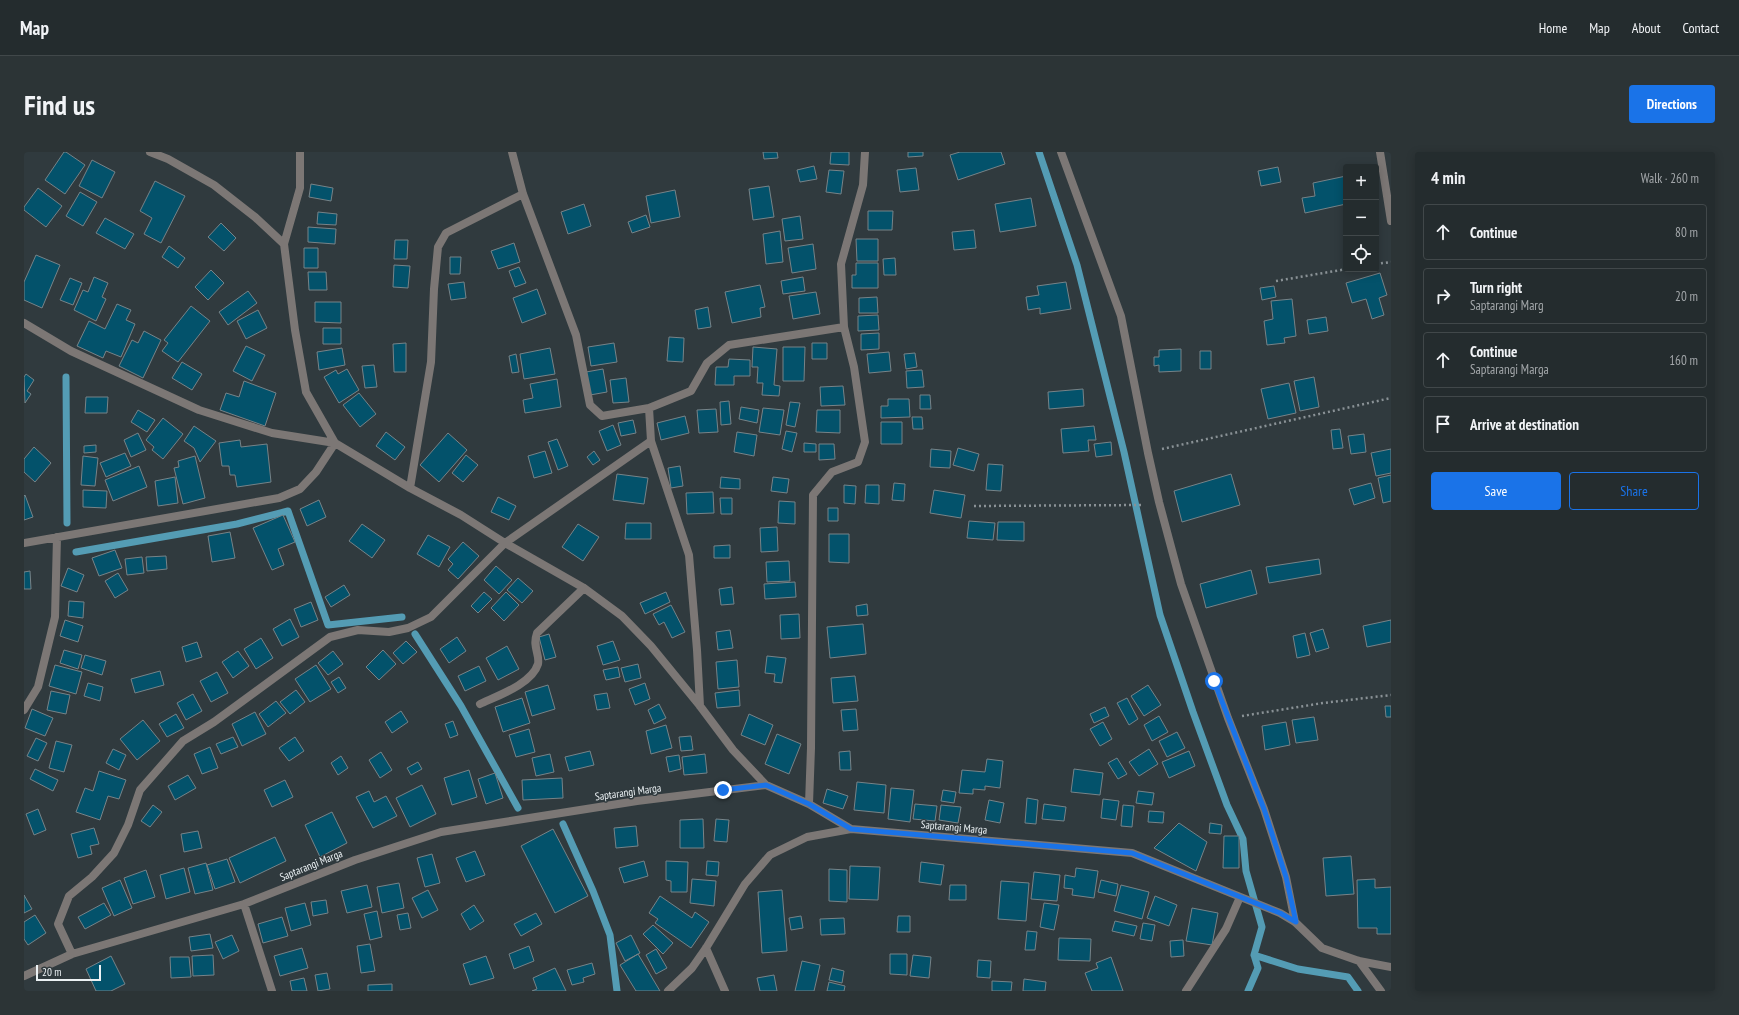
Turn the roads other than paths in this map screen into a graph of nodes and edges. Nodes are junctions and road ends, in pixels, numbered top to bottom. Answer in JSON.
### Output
{"nodes":[{"id":1,"x":150,"y":152,"type":"edge"},
{"id":2,"x":300,"y":152,"type":"edge"},
{"id":3,"x":512,"y":152,"type":"edge"},
{"id":4,"x":865,"y":152,"type":"edge"},
{"id":5,"x":1061,"y":152,"type":"edge"},
{"id":6,"x":1380,"y":152,"type":"edge"},
{"id":7,"x":523,"y":194,"type":"junction"},
{"id":8,"x":1391,"y":221,"type":"edge"},
{"id":9,"x":284,"y":244,"type":"junction"},
{"id":10,"x":24,"y":323,"type":"edge"},
{"id":11,"x":844,"y":327,"type":"junction"},
{"id":12,"x":649,"y":408,"type":"junction"},
{"id":13,"x":651,"y":441,"type":"junction"},
{"id":14,"x":335,"y":443,"type":"junction"},
{"id":15,"x":410,"y":488,"type":"junction"},
{"id":16,"x":56,"y":537,"type":"junction"},
{"id":17,"x":24,"y":543,"type":"edge"},
{"id":18,"x":505,"y":543,"type":"junction"},
{"id":19,"x":584,"y":588,"type":"junction"},
{"id":20,"x":480,"y":704,"type":"dead end"},
{"id":21,"x":700,"y":706,"type":"junction"},
{"id":22,"x":24,"y":710,"type":"edge"},
{"id":23,"x":766,"y":785,"type":"junction"},
{"id":24,"x":809,"y":804,"type":"junction"},
{"id":25,"x":851,"y":829,"type":"junction"},
{"id":26,"x":1240,"y":897,"type":"junction"},
{"id":27,"x":244,"y":904,"type":"junction"},
{"id":28,"x":1296,"y":922,"type":"junction"},
{"id":29,"x":706,"y":948,"type":"junction"},
{"id":30,"x":72,"y":954,"type":"junction"},
{"id":31,"x":1359,"y":961,"type":"junction"},
{"id":32,"x":1391,"y":967,"type":"edge"},
{"id":33,"x":24,"y":976,"type":"edge"},
{"id":34,"x":272,"y":991,"type":"edge"},
{"id":35,"x":668,"y":991,"type":"edge"},
{"id":36,"x":725,"y":991,"type":"edge"},
{"id":37,"x":1186,"y":991,"type":"edge"},
{"id":38,"x":1381,"y":991,"type":"edge"}],
"edges":[{"from":1,"to":9,"type":"street"},
{"from":2,"to":9,"type":"street"},
{"from":3,"to":7,"type":"street"},
{"from":4,"to":11,"type":"street"},
{"from":5,"to":28,"type":"street"},
{"from":6,"to":8,"type":"street"},
{"from":7,"to":12,"type":"street"},
{"from":7,"to":15,"type":"street"},
{"from":9,"to":14,"type":"street"},
{"from":10,"to":14,"type":"street"},
{"from":11,"to":12,"type":"street"},
{"from":11,"to":24,"type":"street"},
{"from":12,"to":13,"type":"street"},
{"from":13,"to":18,"type":"street"},
{"from":13,"to":21,"type":"street"},
{"from":14,"to":15,"type":"street"},
{"from":14,"to":16,"type":"street"},
{"from":15,"to":18,"type":"street"},
{"from":16,"to":17,"type":"street"},
{"from":16,"to":22,"type":"street"},
{"from":18,"to":19,"type":"street"},
{"from":18,"to":30,"type":"street"},
{"from":19,"to":20,"type":"street"},
{"from":19,"to":21,"type":"street"},
{"from":21,"to":23,"type":"street"},
{"from":23,"to":24,"type":"street","name":"Saptarangi Marga"},
{"from":23,"to":27,"type":"street","name":"Saptarangi Marga"},
{"from":24,"to":25,"type":"street","name":"Saptarangi Marga"},
{"from":25,"to":26,"type":"street","name":"Saptarangi Marga"},
{"from":25,"to":29,"type":"street"},
{"from":26,"to":28,"type":"street","name":"Saptarangi Marga"},
{"from":26,"to":37,"type":"street"},
{"from":27,"to":30,"type":"street","name":"Saptarangi Marga"},
{"from":27,"to":34,"type":"street"},
{"from":28,"to":31,"type":"street","name":"Saptarangi Marga"},
{"from":29,"to":35,"type":"street"},
{"from":29,"to":36,"type":"street"},
{"from":30,"to":33,"type":"street","name":"Saptarangi Marga"},
{"from":31,"to":32,"type":"street","name":"Saptarangi Marga"},
{"from":31,"to":38,"type":"street"}]}
